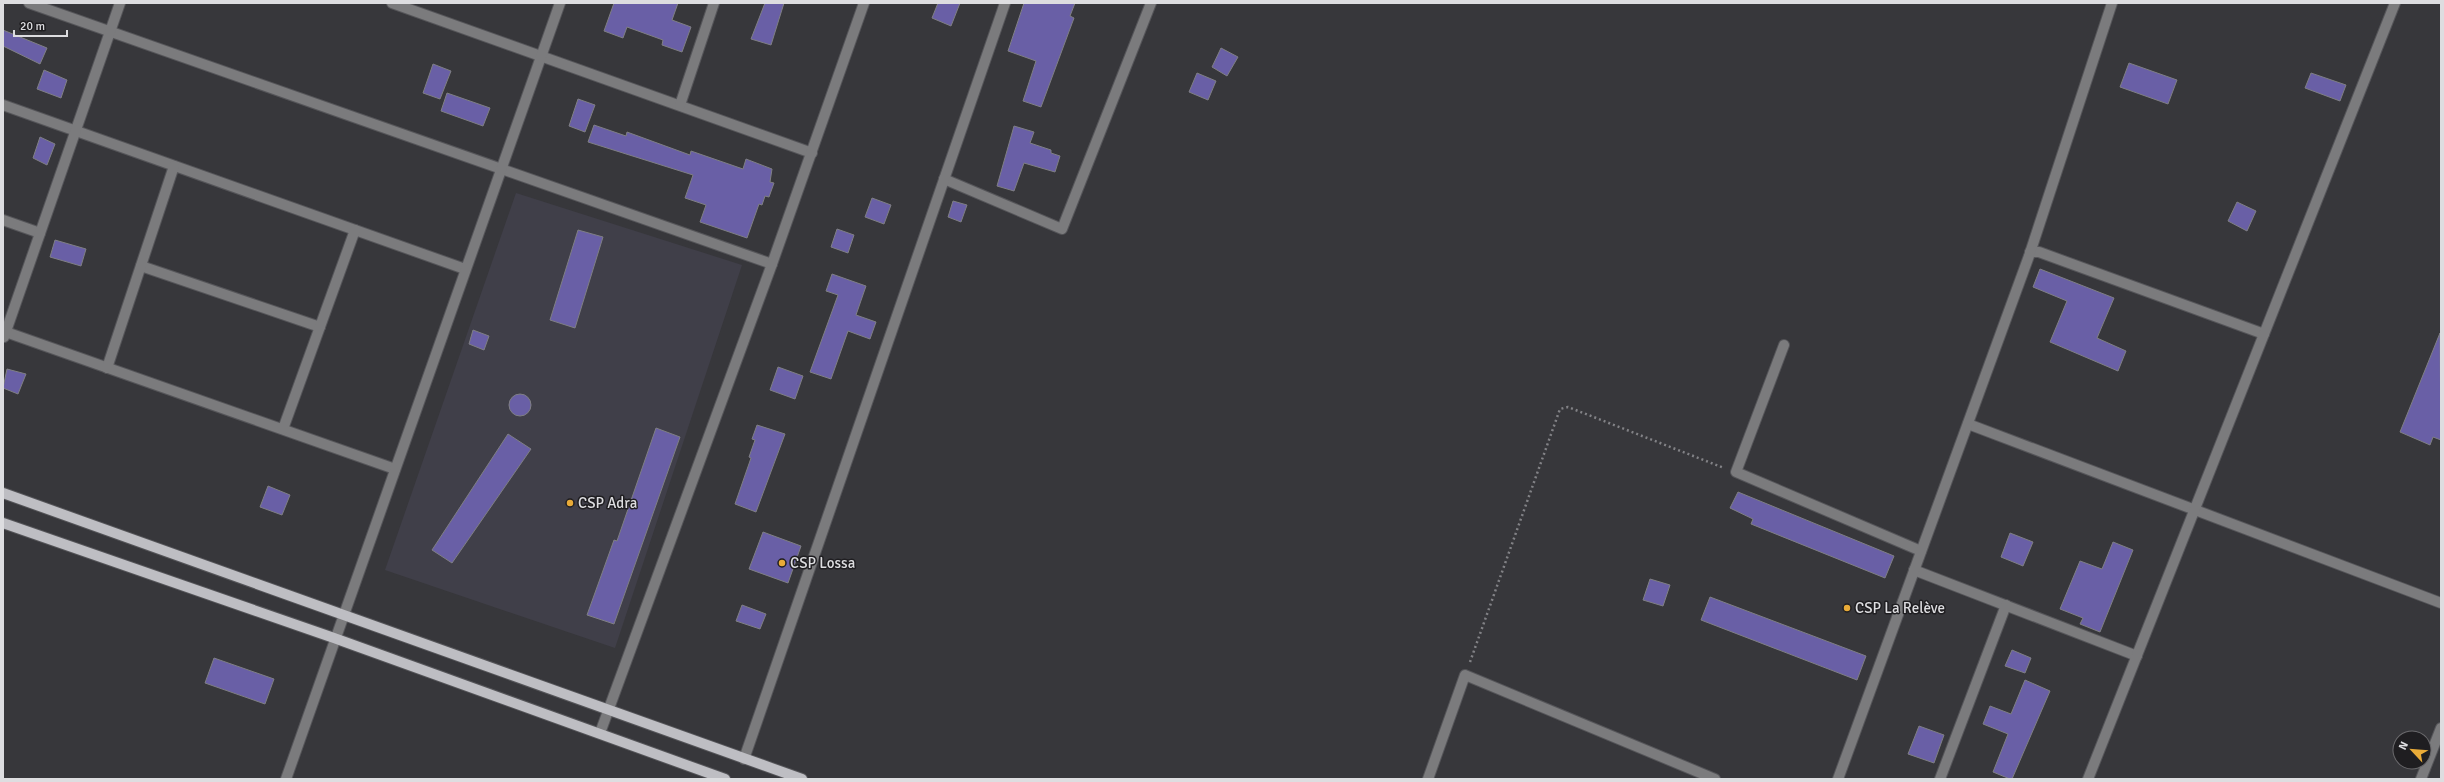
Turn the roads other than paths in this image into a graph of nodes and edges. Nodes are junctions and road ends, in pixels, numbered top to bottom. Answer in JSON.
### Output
{"nodes":[{"id":1,"x":29,"y":3,"type":"edge"},
{"id":2,"x":120,"y":3,"type":"edge"},
{"id":3,"x":560,"y":3,"type":"edge"},
{"id":4,"x":714,"y":3,"type":"edge"},
{"id":5,"x":864,"y":3,"type":"edge"},
{"id":6,"x":1005,"y":3,"type":"edge"},
{"id":7,"x":1150,"y":3,"type":"edge"},
{"id":8,"x":2112,"y":3,"type":"edge"},
{"id":9,"x":2395,"y":3,"type":"edge"},
{"id":10,"x":398,"y":4,"type":"edge"},
{"id":11,"x":110,"y":32,"type":"junction"},
{"id":12,"x":541,"y":56,"type":"junction"},
{"id":13,"x":3,"y":105,"type":"edge"},
{"id":14,"x":680,"y":105,"type":"junction"},
{"id":15,"x":76,"y":131,"type":"junction"},
{"id":16,"x":812,"y":153,"type":"junction"},
{"id":17,"x":174,"y":166,"type":"junction"},
{"id":18,"x":501,"y":169,"type":"junction"},
{"id":19,"x":944,"y":179,"type":"junction"},
{"id":20,"x":3,"y":220,"type":"edge"},
{"id":21,"x":355,"y":230,"type":"junction"},
{"id":22,"x":40,"y":232,"type":"junction"},
{"id":23,"x":2030,"y":252,"type":"junction"},
{"id":24,"x":772,"y":264,"type":"junction"},
{"id":25,"x":141,"y":266,"type":"junction"},
{"id":26,"x":465,"y":269,"type":"junction"},
{"id":27,"x":320,"y":327,"type":"junction"},
{"id":28,"x":4,"y":334,"type":"edge"},
{"id":29,"x":2264,"y":334,"type":"junction"},
{"id":30,"x":1784,"y":345,"type":"dead end"},
{"id":31,"x":107,"y":368,"type":"junction"},
{"id":32,"x":1968,"y":424,"type":"junction"},
{"id":33,"x":283,"y":429,"type":"junction"},
{"id":34,"x":395,"y":469,"type":"junction"},
{"id":35,"x":3,"y":493,"type":"edge"},
{"id":36,"x":2195,"y":510,"type":"junction"},
{"id":37,"x":3,"y":523,"type":"edge"},
{"id":38,"x":1921,"y":551,"type":"junction"},
{"id":39,"x":1914,"y":570,"type":"junction"},
{"id":40,"x":2441,"y":603,"type":"edge"},
{"id":41,"x":2006,"y":605,"type":"junction"},
{"id":42,"x":343,"y":613,"type":"junction"},
{"id":43,"x":334,"y":638,"type":"junction"},
{"id":44,"x":2137,"y":656,"type":"junction"},
{"id":45,"x":608,"y":708,"type":"junction"},
{"id":46,"x":2441,"y":728,"type":"edge"},
{"id":47,"x":600,"y":733,"type":"junction"},
{"id":48,"x":744,"y":758,"type":"junction"},
{"id":49,"x":286,"y":779,"type":"edge"},
{"id":50,"x":725,"y":779,"type":"edge"},
{"id":51,"x":802,"y":779,"type":"edge"},
{"id":52,"x":1428,"y":779,"type":"edge"},
{"id":53,"x":1715,"y":779,"type":"edge"},
{"id":54,"x":1838,"y":779,"type":"edge"},
{"id":55,"x":1940,"y":779,"type":"edge"},
{"id":56,"x":2088,"y":779,"type":"edge"},
{"id":57,"x":2421,"y":779,"type":"edge"}],
"edges":[{"from":1,"to":11,"type":"street"},
{"from":2,"to":11,"type":"street"},
{"from":3,"to":12,"type":"street"},
{"from":4,"to":14,"type":"street"},
{"from":5,"to":16,"type":"street"},
{"from":6,"to":19,"type":"street"},
{"from":7,"to":19,"type":"street"},
{"from":8,"to":23,"type":"street"},
{"from":9,"to":29,"type":"street"},
{"from":10,"to":12,"type":"street"},
{"from":11,"to":15,"type":"street"},
{"from":11,"to":18,"type":"street"},
{"from":12,"to":14,"type":"street"},
{"from":12,"to":18,"type":"street"},
{"from":13,"to":15,"type":"street"},
{"from":14,"to":16,"type":"street"},
{"from":15,"to":17,"type":"street"},
{"from":15,"to":22,"type":"street"},
{"from":16,"to":24,"type":"street"},
{"from":17,"to":21,"type":"street"},
{"from":17,"to":25,"type":"street"},
{"from":18,"to":24,"type":"street"},
{"from":18,"to":26,"type":"street"},
{"from":19,"to":48,"type":"street"},
{"from":20,"to":22,"type":"street"},
{"from":21,"to":26,"type":"street"},
{"from":21,"to":27,"type":"street"},
{"from":22,"to":28,"type":"street"},
{"from":23,"to":29,"type":"street"},
{"from":23,"to":32,"type":"street"},
{"from":24,"to":45,"type":"street"},
{"from":25,"to":27,"type":"street"},
{"from":25,"to":31,"type":"street"},
{"from":26,"to":34,"type":"street"},
{"from":27,"to":33,"type":"street"},
{"from":28,"to":31,"type":"street"},
{"from":29,"to":36,"type":"street"},
{"from":30,"to":38,"type":"street"},
{"from":31,"to":33,"type":"street"},
{"from":32,"to":36,"type":"street"},
{"from":32,"to":38,"type":"street"},
{"from":33,"to":34,"type":"street"},
{"from":34,"to":42,"type":"street"},
{"from":35,"to":42,"type":"main road"},
{"from":36,"to":40,"type":"street"},
{"from":36,"to":44,"type":"street"},
{"from":37,"to":43,"type":"main road"},
{"from":38,"to":39,"type":"street"},
{"from":39,"to":41,"type":"street"},
{"from":39,"to":54,"type":"street"},
{"from":41,"to":44,"type":"street"},
{"from":41,"to":55,"type":"street"},
{"from":42,"to":43,"type":"street"},
{"from":42,"to":45,"type":"main road"},
{"from":43,"to":47,"type":"main road"},
{"from":43,"to":49,"type":"street"},
{"from":44,"to":56,"type":"street"},
{"from":45,"to":47,"type":"street"},
{"from":45,"to":48,"type":"main road"},
{"from":46,"to":57,"type":"street"},
{"from":47,"to":50,"type":"main road"},
{"from":48,"to":51,"type":"main road"},
{"from":52,"to":53,"type":"street"}]}
